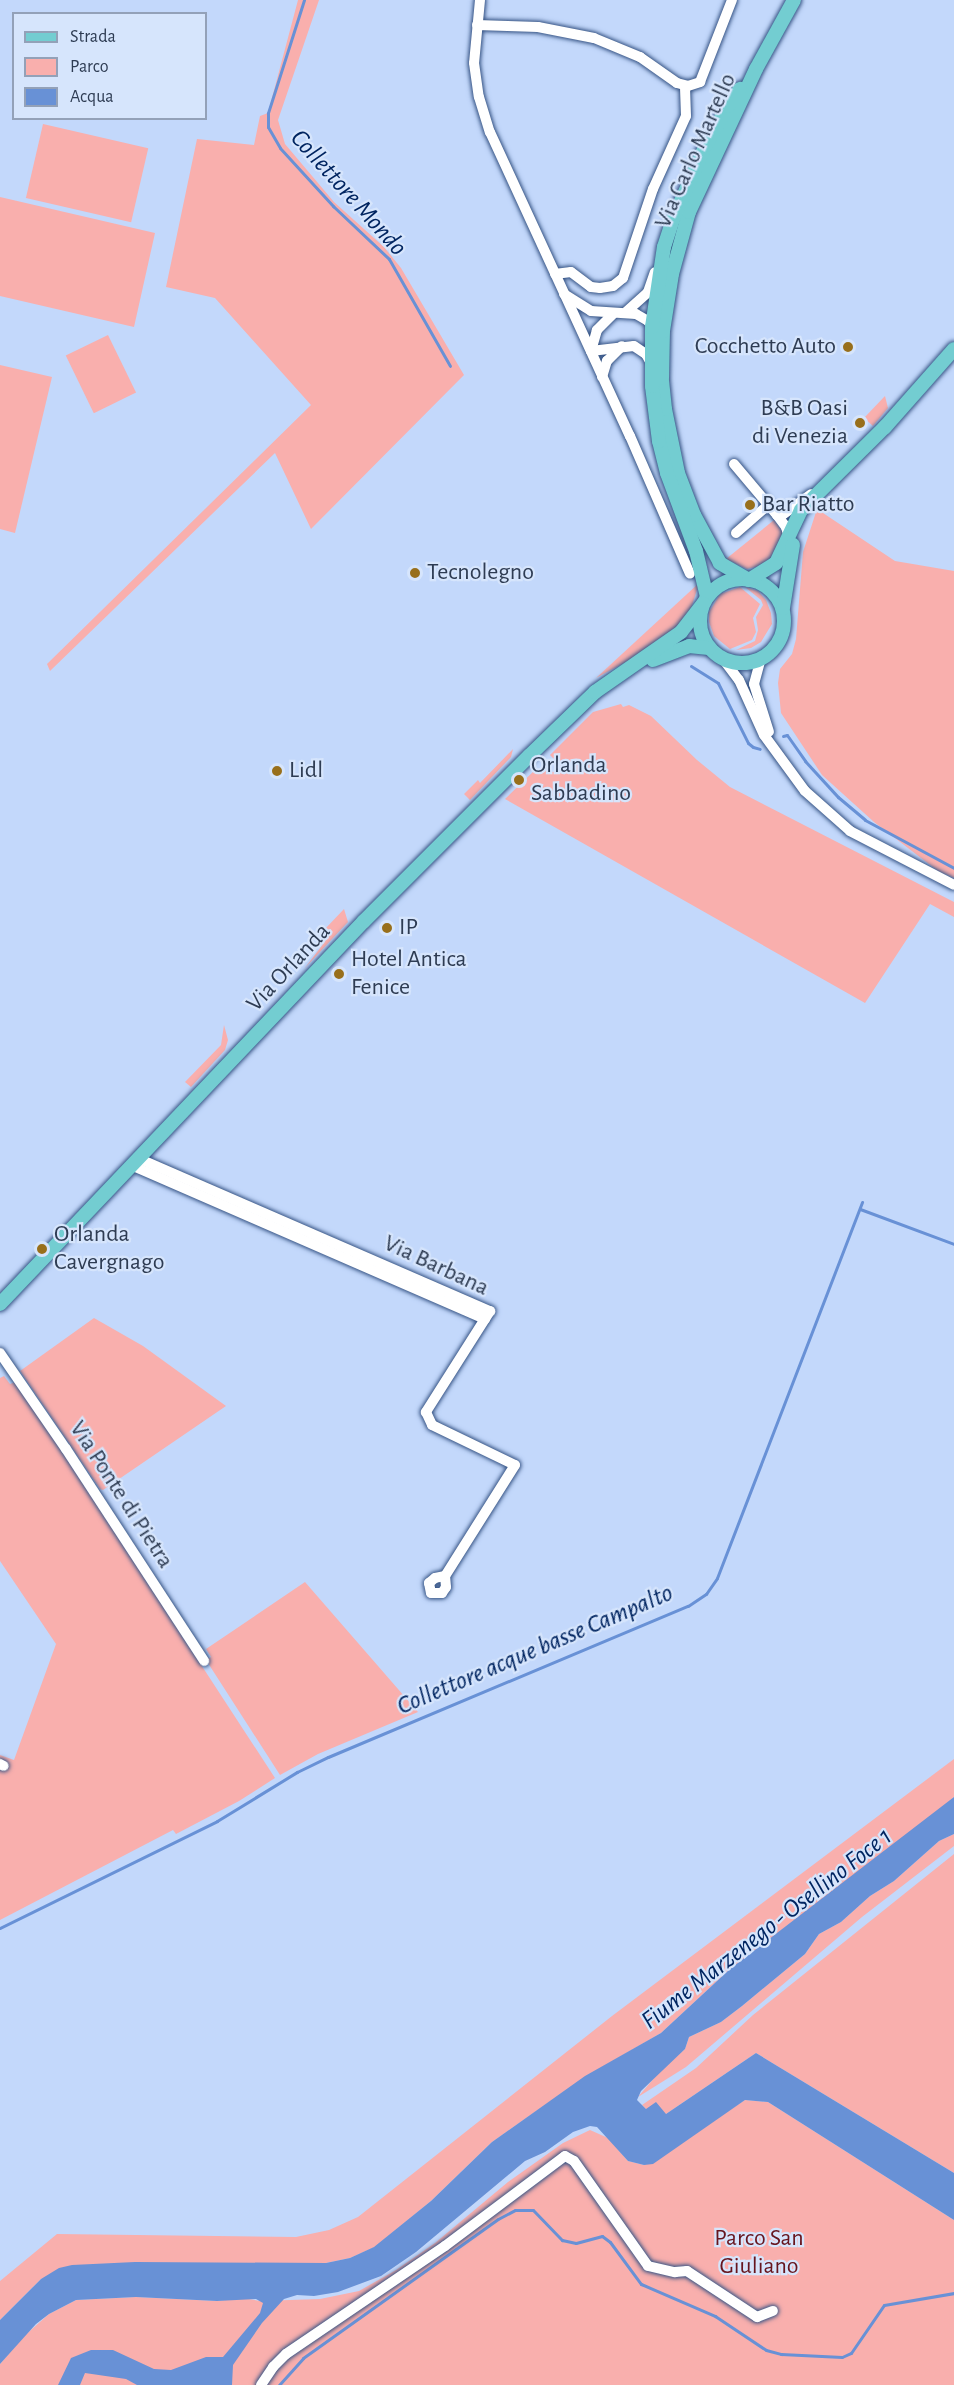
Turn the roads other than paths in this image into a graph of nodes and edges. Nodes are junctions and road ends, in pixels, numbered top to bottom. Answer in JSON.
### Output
{"nodes":[{"id":1,"x":480,"y":0,"type":"edge"},
{"id":2,"x":732,"y":0,"type":"edge"},
{"id":3,"x":794,"y":0,"type":"edge"},
{"id":4,"x":477,"y":25,"type":"junction"},
{"id":5,"x":756,"y":69,"type":"junction"},
{"id":6,"x":685,"y":86,"type":"junction"},
{"id":7,"x":664,"y":247,"type":"junction"},
{"id":8,"x":555,"y":274,"type":"junction"},
{"id":9,"x":563,"y":294,"type":"junction"},
{"id":10,"x":626,"y":312,"type":"junction"},
{"id":11,"x":608,"y":313,"type":"junction"},
{"id":12,"x":576,"y":321,"type":"junction"},
{"id":13,"x":652,"y":327,"type":"junction"},
{"id":14,"x":622,"y":346,"type":"junction"},
{"id":15,"x":954,"y":348,"type":"edge"},
{"id":16,"x":651,"y":363,"type":"junction"},
{"id":17,"x":602,"y":376,"type":"junction"},
{"id":18,"x":734,"y":464,"type":"dead end"},
{"id":19,"x":676,"y":465,"type":"junction"},
{"id":20,"x":819,"y":490,"type":"junction"},
{"id":21,"x":809,"y":500,"type":"junction"},
{"id":22,"x":768,"y":505,"type":"junction"},
{"id":23,"x":777,"y":515,"type":"junction"},
{"id":24,"x":736,"y":533,"type":"dead end"},
{"id":25,"x":789,"y":537,"type":"junction"},
{"id":26,"x":690,"y":574,"type":"dead end"},
{"id":27,"x":749,"y":580,"type":"junction"},
{"id":28,"x":705,"y":601,"type":"junction"},
{"id":29,"x":782,"y":610,"type":"junction"},
{"id":30,"x":709,"y":648,"type":"junction"},
{"id":31,"x":723,"y":658,"type":"junction"},
{"id":32,"x":761,"y":658,"type":"junction"},
{"id":33,"x":621,"y":674,"type":"junction"},
{"id":34,"x":773,"y":747,"type":"junction"},
{"id":35,"x":954,"y":885,"type":"edge"},
{"id":36,"x":136,"y":1163,"type":"junction"},
{"id":37,"x":0,"y":1305,"type":"edge"},
{"id":38,"x":0,"y":1353,"type":"edge"},
{"id":39,"x":445,"y":1576,"type":"dead end"},
{"id":40,"x":204,"y":1662,"type":"dead end"},
{"id":41,"x":773,"y":2310,"type":"dead end"},
{"id":42,"x":261,"y":2385,"type":"edge"}],
"edges":[{"from":1,"to":4,"type":"street"},
{"from":2,"to":6,"type":"street"},
{"from":3,"to":5,"type":"main road","name":"Via Carlo Martello"},
{"from":4,"to":6,"type":"street"},
{"from":4,"to":8,"type":"street"},
{"from":5,"to":7,"type":"main road","name":"Via Carlo Martello"},
{"from":5,"to":19,"type":"main road","name":"Via Carlo Martello"},
{"from":6,"to":8,"type":"street"},
{"from":7,"to":10,"type":"street","name":"Via Carlo Martello"},
{"from":7,"to":13,"type":"main road","name":"Via Carlo Martello"},
{"from":8,"to":9,"type":"street"},
{"from":9,"to":11,"type":"street"},
{"from":9,"to":12,"type":"street"},
{"from":10,"to":11,"type":"street"},
{"from":10,"to":13,"type":"street"},
{"from":11,"to":12,"type":"street"},
{"from":11,"to":14,"type":"street"},
{"from":12,"to":17,"type":"street"},
{"from":13,"to":16,"type":"main road","name":"Via Carlo Martello"},
{"from":13,"to":19,"type":"street","name":"Via Carlo Martello"},
{"from":14,"to":16,"type":"street"},
{"from":14,"to":17,"type":"street"},
{"from":15,"to":20,"type":"main road"},
{"from":16,"to":28,"type":"main road","name":"Via Carlo Martello"},
{"from":17,"to":26,"type":"street"},
{"from":18,"to":22,"type":"street"},
{"from":19,"to":27,"type":"main road","name":"Via Carlo Martello"},
{"from":20,"to":21,"type":"main road"},
{"from":20,"to":23,"type":"street"},
{"from":21,"to":25,"type":"main road"},
{"from":21,"to":29,"type":"main road"},
{"from":22,"to":23,"type":"street"},
{"from":22,"to":24,"type":"street"},
{"from":23,"to":25,"type":"street"},
{"from":25,"to":27,"type":"main road"},
{"from":27,"to":28,"type":"main road"},
{"from":27,"to":29,"type":"main road"},
{"from":28,"to":30,"type":"main road"},
{"from":28,"to":33,"type":"main road","name":"Via Orlanda"},
{"from":29,"to":32,"type":"main road"},
{"from":30,"to":31,"type":"main road"},
{"from":30,"to":33,"type":"main road","name":"Via Orlanda"},
{"from":31,"to":32,"type":"main road"},
{"from":31,"to":34,"type":"street"},
{"from":32,"to":34,"type":"street"},
{"from":33,"to":36,"type":"main road","name":"Via Orlanda"},
{"from":34,"to":35,"type":"street"},
{"from":36,"to":37,"type":"main road","name":"Via Orlanda"},
{"from":36,"to":39,"type":"street","name":"Via Barbana"},
{"from":38,"to":40,"type":"street","name":"Via Ponte di Pietra"},
{"from":41,"to":42,"type":"street"}]}
